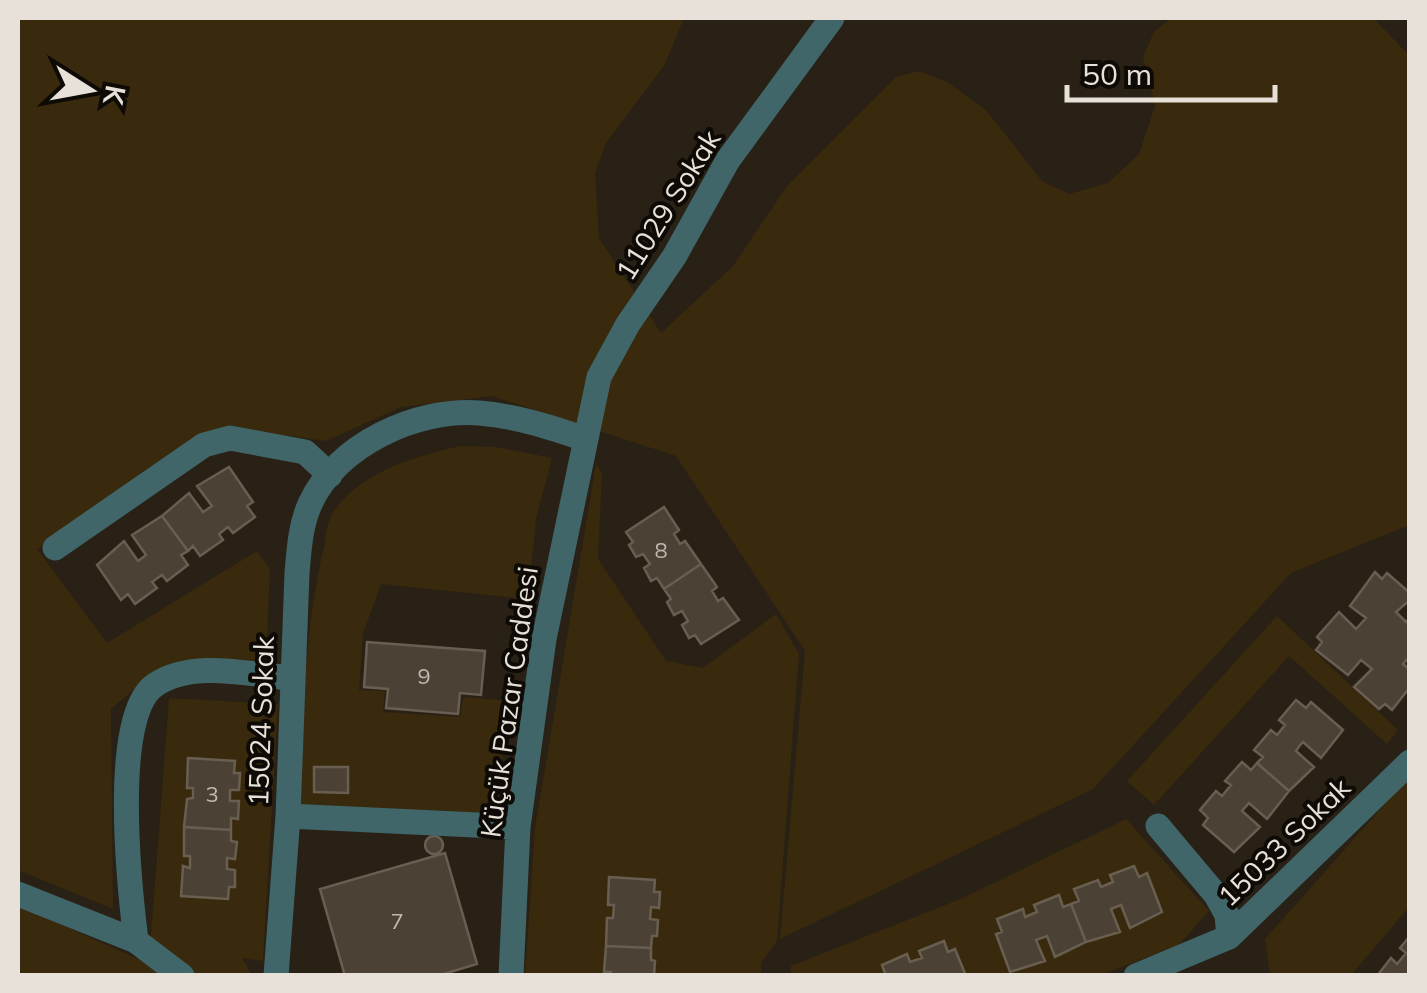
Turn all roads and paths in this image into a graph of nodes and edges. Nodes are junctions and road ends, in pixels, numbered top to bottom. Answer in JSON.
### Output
{"nodes":[{"id":1,"x":832,"y":18,"type":"edge"},
{"id":2,"x":585,"y":439,"type":"junction"},
{"id":3,"x":330,"y":475,"type":"junction"},
{"id":4,"x":54,"y":548,"type":"dead end"},
{"id":5,"x":292,"y":678,"type":"junction"},
{"id":6,"x":1410,"y":762,"type":"edge"},
{"id":7,"x":288,"y":816,"type":"junction"},
{"id":8,"x":1158,"y":826,"type":"dead end"},
{"id":9,"x":518,"y":828,"type":"junction"},
{"id":10,"x":18,"y":894,"type":"edge"},
{"id":11,"x":1229,"y":937,"type":"junction"},
{"id":12,"x":136,"y":942,"type":"junction"},
{"id":13,"x":182,"y":976,"type":"edge"},
{"id":14,"x":276,"y":976,"type":"edge"},
{"id":15,"x":510,"y":976,"type":"edge"},
{"id":16,"x":1136,"y":976,"type":"edge"}],
"edges":[{"from":1,"to":2,"type":"lane","name":"11029 Sokak"},
{"from":2,"to":3,"type":"lane"},
{"from":2,"to":9,"type":"lane","name":"Küçük Pazar Caddesi"},
{"from":3,"to":4,"type":"lane"},
{"from":3,"to":5,"type":"lane","name":"15024 Sokak"},
{"from":5,"to":7,"type":"lane","name":"15024 Sokak"},
{"from":5,"to":12,"type":"lane"},
{"from":6,"to":11,"type":"lane","name":"15033 Sokak"},
{"from":7,"to":9,"type":"lane"},
{"from":7,"to":14,"type":"lane","name":"15024 Sokak"},
{"from":8,"to":11,"type":"lane"},
{"from":9,"to":15,"type":"lane","name":"Küçük Pazar Caddesi"},
{"from":10,"to":12,"type":"lane"},
{"from":11,"to":16,"type":"lane","name":"15033 Sokak"},
{"from":12,"to":13,"type":"lane"}]}
